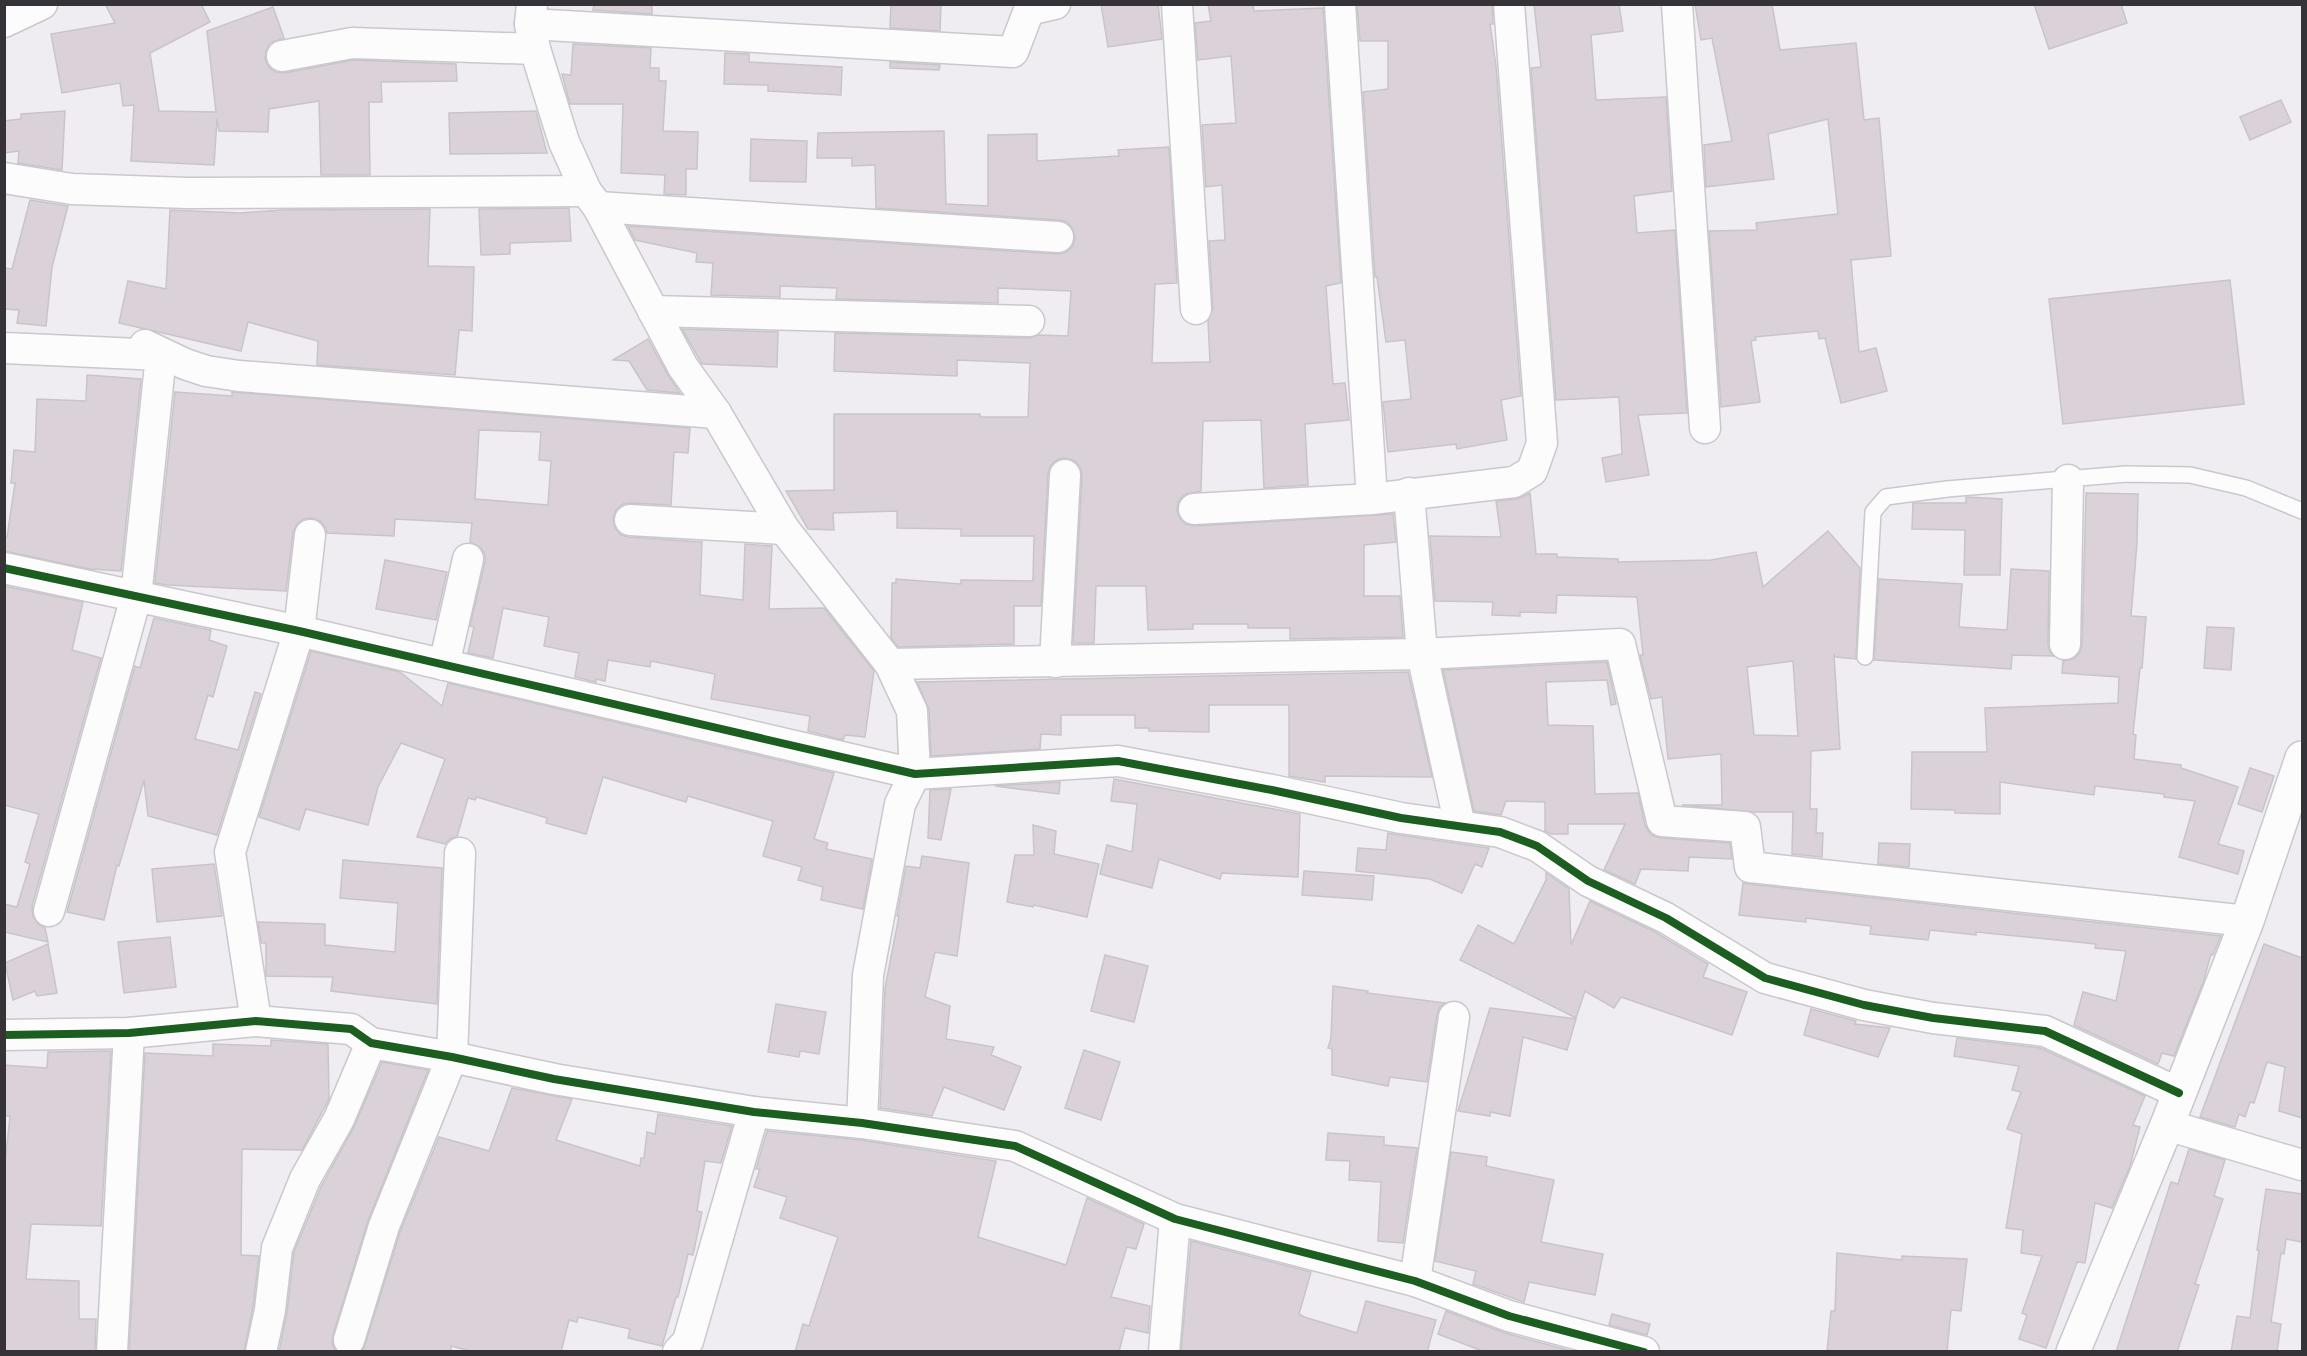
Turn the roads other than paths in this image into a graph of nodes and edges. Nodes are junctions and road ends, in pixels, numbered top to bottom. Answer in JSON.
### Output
{"nodes":[{"id":1,"x":42,"y":4,"type":"edge"},
{"id":2,"x":1055,"y":4,"type":"edge"},
{"id":3,"x":1177,"y":4,"type":"edge"},
{"id":4,"x":1340,"y":4,"type":"edge"},
{"id":5,"x":1509,"y":4,"type":"edge"},
{"id":6,"x":1677,"y":4,"type":"edge"},
{"id":7,"x":4,"y":22,"type":"edge"},
{"id":8,"x":532,"y":26,"type":"edge"},
{"id":9,"x":282,"y":56,"type":"dead end"},
{"id":10,"x":4,"y":178,"type":"edge"},
{"id":11,"x":592,"y":199,"type":"junction"},
{"id":12,"x":1058,"y":237,"type":"dead end"},
{"id":13,"x":1196,"y":309,"type":"dead end"},
{"id":14,"x":653,"y":311,"type":"junction"},
{"id":15,"x":1029,"y":321,"type":"dead end"},
{"id":16,"x":4,"y":331,"type":"edge"},
{"id":17,"x":4,"y":348,"type":"edge"},
{"id":18,"x":716,"y":413,"type":"junction"},
{"id":19,"x":1706,"y":428,"type":"dead end"},
{"id":20,"x":1065,"y":475,"type":"dead end"},
{"id":21,"x":2068,"y":480,"type":"junction"},
{"id":22,"x":1409,"y":493,"type":"junction"},
{"id":23,"x":1372,"y":499,"type":"junction"},
{"id":24,"x":1194,"y":509,"type":"dead end"},
{"id":25,"x":2302,"y":511,"type":"edge"},
{"id":26,"x":630,"y":520,"type":"dead end"},
{"id":27,"x":784,"y":529,"type":"junction"},
{"id":28,"x":310,"y":535,"type":"dead end"},
{"id":29,"x":468,"y":559,"type":"dead end"},
{"id":30,"x":4,"y":568,"type":"edge"},
{"id":31,"x":136,"y":597,"type":"junction"},
{"id":32,"x":299,"y":631,"type":"junction"},
{"id":33,"x":2065,"y":644,"type":"dead end"},
{"id":34,"x":1422,"y":654,"type":"junction"},
{"id":35,"x":1865,"y":657,"type":"dead end"},
{"id":36,"x":1055,"y":662,"type":"junction"},
{"id":37,"x":890,"y":664,"type":"junction"},
{"id":38,"x":444,"y":665,"type":"junction"},
{"id":39,"x":2302,"y":758,"type":"edge"},
{"id":40,"x":915,"y":774,"type":"junction"},
{"id":41,"x":1460,"y":826,"type":"junction"},
{"id":42,"x":460,"y":853,"type":"dead end"},
{"id":43,"x":49,"y":911,"type":"dead end"},
{"id":44,"x":2247,"y":921,"type":"junction"},
{"id":45,"x":1454,"y":1017,"type":"dead end"},
{"id":46,"x":256,"y":1021,"type":"junction"},
{"id":47,"x":129,"y":1034,"type":"junction"},
{"id":48,"x":4,"y":1035,"type":"edge"},
{"id":49,"x":371,"y":1043,"type":"junction"},
{"id":50,"x":452,"y":1057,"type":"junction"},
{"id":51,"x":2179,"y":1093,"type":"junction"},
{"id":52,"x":754,"y":1112,"type":"junction"},
{"id":53,"x":862,"y":1123,"type":"junction"},
{"id":54,"x":2167,"y":1125,"type":"junction"},
{"id":55,"x":2302,"y":1165,"type":"edge"},
{"id":56,"x":1175,"y":1219,"type":"junction"},
{"id":57,"x":1415,"y":1281,"type":"junction"},
{"id":58,"x":349,"y":1340,"type":"dead end"},
{"id":59,"x":112,"y":1352,"type":"edge"},
{"id":60,"x":261,"y":1352,"type":"edge"},
{"id":61,"x":678,"y":1352,"type":"edge"},
{"id":62,"x":1164,"y":1352,"type":"edge"},
{"id":63,"x":1644,"y":1352,"type":"edge"},
{"id":64,"x":2073,"y":1352,"type":"edge"}],
"edges":[{"from":1,"to":7,"type":"street"},
{"from":2,"to":8,"type":"street"},
{"from":3,"to":13,"type":"street"},
{"from":4,"to":23,"type":"street"},
{"from":5,"to":22,"type":"street"},
{"from":6,"to":19,"type":"street"},
{"from":8,"to":9,"type":"street"},
{"from":8,"to":11,"type":"street"},
{"from":10,"to":11,"type":"street"},
{"from":11,"to":12,"type":"street"},
{"from":11,"to":14,"type":"street"},
{"from":14,"to":15,"type":"street"},
{"from":14,"to":18,"type":"street"},
{"from":16,"to":18,"type":"street"},
{"from":17,"to":31,"type":"street"},
{"from":18,"to":27,"type":"street"},
{"from":20,"to":36,"type":"street"},
{"from":21,"to":25,"type":"lane"},
{"from":21,"to":33,"type":"street"},
{"from":21,"to":35,"type":"lane"},
{"from":22,"to":23,"type":"street"},
{"from":22,"to":34,"type":"street"},
{"from":23,"to":24,"type":"street"},
{"from":26,"to":27,"type":"street"},
{"from":27,"to":37,"type":"street"},
{"from":28,"to":32,"type":"street"},
{"from":29,"to":38,"type":"street"},
{"from":30,"to":31,"type":"street"},
{"from":31,"to":32,"type":"street"},
{"from":31,"to":43,"type":"street"},
{"from":32,"to":38,"type":"street"},
{"from":32,"to":46,"type":"street"},
{"from":34,"to":36,"type":"street"},
{"from":34,"to":41,"type":"street"},
{"from":34,"to":44,"type":"street"},
{"from":36,"to":37,"type":"street"},
{"from":37,"to":40,"type":"street"},
{"from":38,"to":40,"type":"street"},
{"from":39,"to":44,"type":"street"},
{"from":40,"to":41,"type":"street"},
{"from":40,"to":53,"type":"street"},
{"from":41,"to":51,"type":"street"},
{"from":42,"to":50,"type":"street"},
{"from":44,"to":51,"type":"street"},
{"from":45,"to":57,"type":"street"},
{"from":46,"to":47,"type":"street"},
{"from":46,"to":49,"type":"street"},
{"from":47,"to":48,"type":"street"},
{"from":47,"to":59,"type":"street"},
{"from":49,"to":50,"type":"street"},
{"from":49,"to":60,"type":"street"},
{"from":50,"to":52,"type":"street"},
{"from":50,"to":58,"type":"street"},
{"from":51,"to":54,"type":"street"},
{"from":52,"to":53,"type":"street"},
{"from":52,"to":61,"type":"street"},
{"from":53,"to":56,"type":"street"},
{"from":54,"to":55,"type":"street"},
{"from":54,"to":64,"type":"street"},
{"from":56,"to":57,"type":"street"},
{"from":56,"to":62,"type":"street"},
{"from":57,"to":63,"type":"street"}]}
